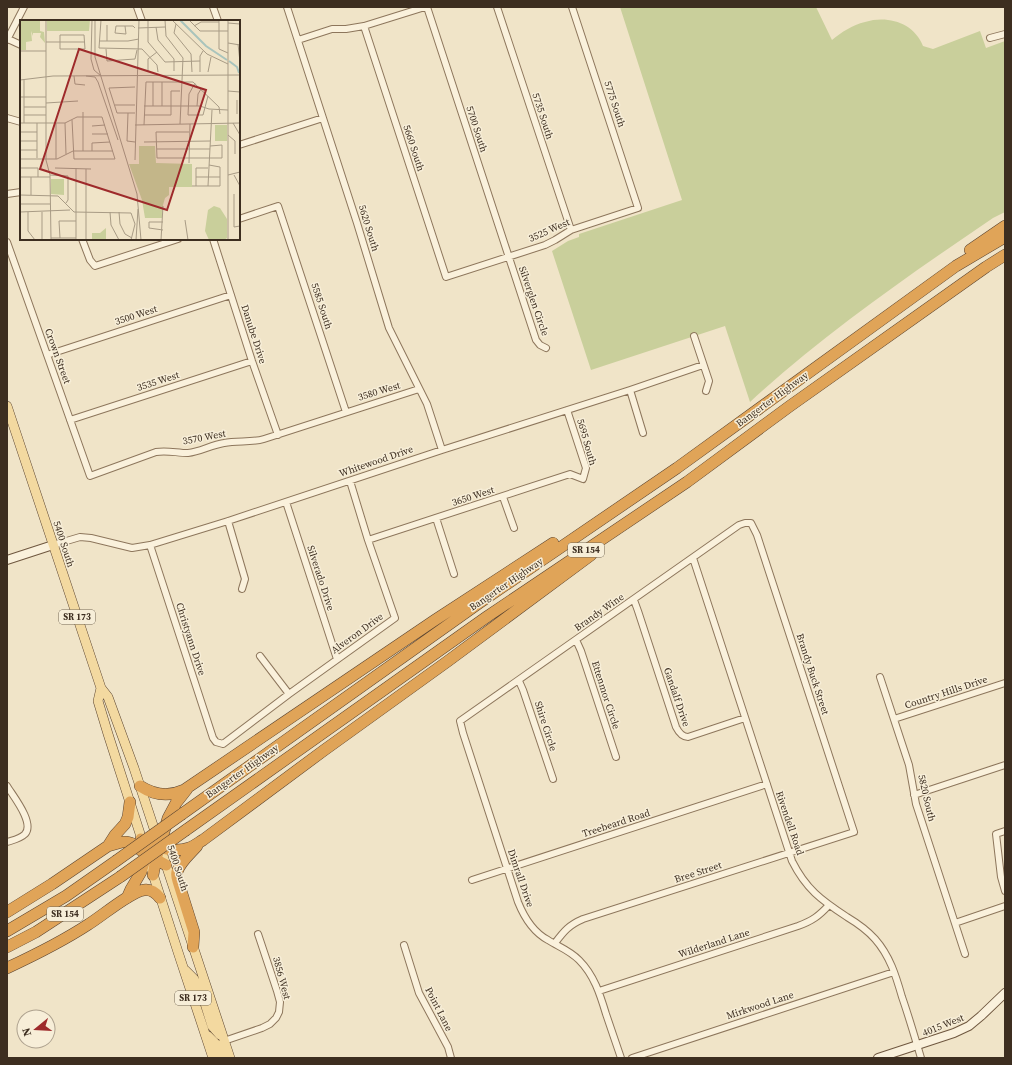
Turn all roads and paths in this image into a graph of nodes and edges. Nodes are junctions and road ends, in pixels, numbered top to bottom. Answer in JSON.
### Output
{"nodes":[{"id":1,"x":24,"y":7,"type":"edge"},
{"id":2,"x":137,"y":7,"type":"edge"},
{"id":3,"x":213,"y":7,"type":"edge"},
{"id":4,"x":287,"y":7,"type":"edge"},
{"id":5,"x":426,"y":7,"type":"edge"},
{"id":6,"x":497,"y":7,"type":"edge"},
{"id":7,"x":572,"y":7,"type":"edge"},
{"id":8,"x":142,"y":20,"type":"edge"},
{"id":9,"x":218,"y":20,"type":"edge"},
{"id":10,"x":364,"y":26,"type":"junction"},
{"id":11,"x":1005,"y":34,"type":"edge"},
{"id":12,"x":990,"y":38,"type":"dead end"},
{"id":13,"x":7,"y":40,"type":"edge"},
{"id":14,"x":298,"y":40,"type":"junction"},
{"id":15,"x":20,"y":45,"type":"edge"},
{"id":16,"x":7,"y":118,"type":"edge"},
{"id":17,"x":323,"y":118,"type":"junction"},
{"id":18,"x":20,"y":122,"type":"edge"},
{"id":19,"x":240,"y":145,"type":"edge"},
{"id":20,"x":20,"y":192,"type":"edge"},
{"id":21,"x":7,"y":194,"type":"edge"},
{"id":22,"x":638,"y":208,"type":"joint"},
{"id":23,"x":240,"y":219,"type":"edge"},
{"id":24,"x":1005,"y":226,"type":"edge"},
{"id":25,"x":570,"y":230,"type":"junction"},
{"id":26,"x":1005,"y":237,"type":"edge"},
{"id":27,"x":82,"y":240,"type":"edge"},
{"id":28,"x":175,"y":240,"type":"edge"},
{"id":29,"x":213,"y":240,"type":"edge"},
{"id":30,"x":7,"y":242,"type":"edge"},
{"id":31,"x":1005,"y":255,"type":"edge"},
{"id":32,"x":509,"y":257,"type":"junction"},
{"id":33,"x":956,"y":266,"type":"junction"},
{"id":34,"x":446,"y":277,"type":"joint"},
{"id":35,"x":231,"y":295,"type":"junction"},
{"id":36,"x":694,"y":336,"type":"dead end"},
{"id":37,"x":546,"y":348,"type":"dead end"},
{"id":38,"x":47,"y":355,"type":"junction"},
{"id":39,"x":252,"y":361,"type":"junction"},
{"id":40,"x":703,"y":365,"type":"junction"},
{"id":41,"x":419,"y":389,"type":"junction"},
{"id":42,"x":630,"y":390,"type":"junction"},
{"id":43,"x":706,"y":391,"type":"dead end"},
{"id":44,"x":7,"y":406,"type":"edge"},
{"id":45,"x":567,"y":410,"type":"junction"},
{"id":46,"x":346,"y":412,"type":"junction"},
{"id":47,"x":70,"y":420,"type":"junction"},
{"id":48,"x":644,"y":433,"type":"dead end"},
{"id":49,"x":278,"y":435,"type":"junction"},
{"id":50,"x":442,"y":450,"type":"junction"},
{"id":51,"x":677,"y":468,"type":"junction"},
{"id":52,"x":90,"y":476,"type":"joint"},
{"id":53,"x":583,"y":479,"type":"joint"},
{"id":54,"x":350,"y":481,"type":"junction"},
{"id":55,"x":687,"y":482,"type":"junction"},
{"id":56,"x":503,"y":497,"type":"junction"},
{"id":57,"x":286,"y":502,"type":"junction"},
{"id":58,"x":436,"y":518,"type":"junction"},
{"id":59,"x":228,"y":521,"type":"junction"},
{"id":60,"x":751,"y":523,"type":"joint"},
{"id":61,"x":514,"y":528,"type":"dead end"},
{"id":62,"x":368,"y":540,"type":"junction"},
{"id":63,"x":53,"y":545,"type":"junction"},
{"id":64,"x":150,"y":545,"type":"junction"},
{"id":65,"x":693,"y":558,"type":"junction"},
{"id":66,"x":7,"y":560,"type":"edge"},
{"id":67,"x":454,"y":574,"type":"dead end"},
{"id":68,"x":242,"y":589,"type":"dead end"},
{"id":69,"x":634,"y":600,"type":"junction"},
{"id":70,"x":576,"y":640,"type":"junction"},
{"id":71,"x":260,"y":656,"type":"dead end"},
{"id":72,"x":337,"y":660,"type":"junction"},
{"id":73,"x":880,"y":677,"type":"dead end"},
{"id":74,"x":519,"y":681,"type":"junction"},
{"id":75,"x":1005,"y":683,"type":"edge"},
{"id":76,"x":101,"y":688,"type":"junction"},
{"id":77,"x":288,"y":694,"type":"junction"},
{"id":78,"x":745,"y":718,"type":"junction"},
{"id":79,"x":894,"y":719,"type":"junction"},
{"id":80,"x":460,"y":721,"type":"joint"},
{"id":81,"x":213,"y":738,"type":"joint"},
{"id":82,"x":616,"y":757,"type":"dead end"},
{"id":83,"x":1005,"y":765,"type":"edge"},
{"id":84,"x":553,"y":779,"type":"dead end"},
{"id":85,"x":767,"y":784,"type":"junction"},
{"id":86,"x":7,"y":786,"type":"edge"},
{"id":87,"x":140,"y":786,"type":"junction"},
{"id":88,"x":190,"y":787,"type":"junction"},
{"id":89,"x":914,"y":795,"type":"junction"},
{"id":90,"x":130,"y":802,"type":"junction"},
{"id":91,"x":1005,"y":831,"type":"edge"},
{"id":92,"x":155,"y":832,"type":"joint"},
{"id":93,"x":854,"y":832,"type":"joint"},
{"id":94,"x":203,"y":840,"type":"junction"},
{"id":95,"x":7,"y":842,"type":"edge"},
{"id":96,"x":151,"y":843,"type":"junction"},
{"id":97,"x":108,"y":846,"type":"junction"},
{"id":98,"x":789,"y":853,"type":"junction"},
{"id":99,"x":156,"y":859,"type":"junction"},
{"id":100,"x":507,"y":869,"type":"junction"},
{"id":101,"x":153,"y":875,"type":"joint"},
{"id":102,"x":472,"y":880,"type":"dead end"},
{"id":103,"x":1005,"y":891,"type":"edge"},
{"id":104,"x":128,"y":898,"type":"junction"},
{"id":105,"x":160,"y":898,"type":"junction"},
{"id":106,"x":829,"y":905,"type":"junction"},
{"id":107,"x":1005,"y":906,"type":"edge"},
{"id":108,"x":7,"y":912,"type":"edge"},
{"id":109,"x":955,"y":923,"type":"junction"},
{"id":110,"x":7,"y":931,"type":"edge"},
{"id":111,"x":258,"y":934,"type":"dead end"},
{"id":112,"x":555,"y":943,"type":"junction"},
{"id":113,"x":404,"y":945,"type":"dead end"},
{"id":114,"x":7,"y":947,"type":"edge"},
{"id":115,"x":193,"y":947,"type":"junction"},
{"id":116,"x":965,"y":954,"type":"dead end"},
{"id":117,"x":7,"y":968,"type":"edge"},
{"id":118,"x":183,"y":968,"type":"junction"},
{"id":119,"x":894,"y":972,"type":"junction"},
{"id":120,"x":599,"y":991,"type":"junction"},
{"id":121,"x":1005,"y":993,"type":"edge"},
{"id":122,"x":205,"y":1033,"type":"junction"},
{"id":123,"x":224,"y":1041,"type":"junction"},
{"id":124,"x":917,"y":1046,"type":"junction"},
{"id":125,"x":213,"y":1058,"type":"edge"},
{"id":126,"x":221,"y":1058,"type":"edge"},
{"id":127,"x":230,"y":1058,"type":"edge"},
{"id":128,"x":451,"y":1058,"type":"edge"},
{"id":129,"x":621,"y":1058,"type":"edge"},
{"id":130,"x":632,"y":1058,"type":"edge"},
{"id":131,"x":878,"y":1058,"type":"edge"},
{"id":132,"x":921,"y":1058,"type":"edge"}],
"edges":[{"from":1,"to":13,"type":"street"},
{"from":2,"to":8,"type":"street"},
{"from":3,"to":9,"type":"street"},
{"from":4,"to":14,"type":"street","name":"5620 South"},
{"from":5,"to":10,"type":"street"},
{"from":5,"to":32,"type":"street","name":"5700 South"},
{"from":6,"to":25,"type":"street","name":"5735 South"},
{"from":7,"to":22,"type":"street","name":"5775 South"},
{"from":10,"to":14,"type":"street"},
{"from":10,"to":34,"type":"street","name":"5660 South"},
{"from":11,"to":12,"type":"street"},
{"from":13,"to":15,"type":"street"},
{"from":14,"to":17,"type":"street","name":"5620 South"},
{"from":16,"to":18,"type":"street"},
{"from":17,"to":19,"type":"street"},
{"from":17,"to":41,"type":"street","name":"5620 South"},
{"from":20,"to":21,"type":"street"},
{"from":22,"to":25,"type":"street","name":"3525 West"},
{"from":23,"to":46,"type":"street","name":"5585 South"},
{"from":24,"to":33,"type":"highway"},
{"from":25,"to":32,"type":"street","name":"3525 West"},
{"from":26,"to":33,"type":"highway","name":"Bangerter Highway","number":"SR 154"},
{"from":27,"to":28,"type":"street"},
{"from":29,"to":35,"type":"street","name":"Danube Drive"},
{"from":30,"to":38,"type":"street","name":"Crown Street"},
{"from":31,"to":55,"type":"highway","name":"Bangerter Highway","number":"SR 154"},
{"from":32,"to":34,"type":"street","name":"3525 West"},
{"from":32,"to":37,"type":"street","name":"Silverglen Circle"},
{"from":33,"to":51,"type":"highway","name":"Bangerter Highway","number":"SR 154"},
{"from":35,"to":38,"type":"street","name":"3500 West"},
{"from":35,"to":39,"type":"street","name":"Danube Drive"},
{"from":36,"to":40,"type":"street"},
{"from":38,"to":47,"type":"street","name":"Crown Street"},
{"from":39,"to":47,"type":"street","name":"3535 West"},
{"from":39,"to":49,"type":"street","name":"Danube Drive"},
{"from":40,"to":42,"type":"street","name":"Whitewood Drive"},
{"from":40,"to":43,"type":"street"},
{"from":41,"to":46,"type":"street","name":"3580 West"},
{"from":41,"to":50,"type":"street","name":"5620 South"},
{"from":42,"to":45,"type":"street","name":"Whitewood Drive"},
{"from":42,"to":48,"type":"street"},
{"from":44,"to":63,"type":"main road","name":"5400 South","number":"SR 173"},
{"from":45,"to":50,"type":"street","name":"Whitewood Drive"},
{"from":45,"to":53,"type":"street","name":"5695 South"},
{"from":46,"to":49,"type":"street","name":"3570 West"},
{"from":47,"to":52,"type":"street","name":"Crown Street"},
{"from":49,"to":52,"type":"street","name":"3570 West"},
{"from":50,"to":54,"type":"street","name":"Whitewood Drive"},
{"from":51,"to":88,"type":"highway"},
{"from":51,"to":110,"type":"highway","name":"Bangerter Highway","number":"SR 154","bridge":true},
{"from":53,"to":56,"type":"street","name":"3650 West"},
{"from":54,"to":57,"type":"street","name":"Whitewood Drive"},
{"from":54,"to":62,"type":"street","name":"Alveron Drive"},
{"from":55,"to":94,"type":"highway"},
{"from":55,"to":114,"type":"highway","name":"Bangerter Highway","number":"SR 154","bridge":true},
{"from":56,"to":58,"type":"street","name":"3650 West"},
{"from":56,"to":61,"type":"street"},
{"from":57,"to":59,"type":"street","name":"Whitewood Drive"},
{"from":57,"to":72,"type":"street","name":"Silverado Drive"},
{"from":58,"to":62,"type":"street","name":"3650 West"},
{"from":58,"to":67,"type":"street"},
{"from":59,"to":64,"type":"street","name":"Whitewood Drive"},
{"from":59,"to":68,"type":"street"},
{"from":60,"to":65,"type":"street","name":"Brandy Wine"},
{"from":60,"to":93,"type":"street","name":"Brandy Buck Street"},
{"from":62,"to":72,"type":"street","name":"Alveron Drive"},
{"from":63,"to":64,"type":"street","name":"Whitewood Drive"},
{"from":63,"to":66,"type":"street"},
{"from":63,"to":76,"type":"main road","name":"5400 South","number":"SR 173"},
{"from":64,"to":81,"type":"street","name":"Christyann Drive"},
{"from":65,"to":69,"type":"street","name":"Brandy Wine"},
{"from":65,"to":78,"type":"street","name":"Rivendell Road"},
{"from":69,"to":70,"type":"street","name":"Brandy Wine"},
{"from":69,"to":78,"type":"street","name":"Gandalf Drive"},
{"from":70,"to":74,"type":"street","name":"Brandy Wine"},
{"from":70,"to":82,"type":"street","name":"Ettenmor Circle"},
{"from":71,"to":77,"type":"street"},
{"from":72,"to":77,"type":"street","name":"Alveron Drive"},
{"from":73,"to":79,"type":"street","name":"5820 South"},
{"from":74,"to":80,"type":"street","name":"Brandy Wine"},
{"from":74,"to":84,"type":"street","name":"Shire Circle"},
{"from":75,"to":79,"type":"street","name":"Country Hills Drive"},
{"from":76,"to":87,"type":"main road","name":"5400 South","number":"SR 173"},
{"from":76,"to":90,"type":"main road","name":"5400 South","number":"SR 173"},
{"from":77,"to":81,"type":"street","name":"Alveron Drive"},
{"from":78,"to":85,"type":"street","name":"Rivendell Road"},
{"from":79,"to":89,"type":"street","name":"5820 South"},
{"from":80,"to":100,"type":"street","name":"Dimrall Drive"},
{"from":83,"to":89,"type":"street"},
{"from":85,"to":98,"type":"street","name":"Rivendell Road"},
{"from":85,"to":100,"type":"street","name":"Treebeard Road"},
{"from":86,"to":95,"type":"street"},
{"from":87,"to":88,"type":"highway"},
{"from":87,"to":92,"type":"main road","name":"5400 South","number":"SR 173"},
{"from":88,"to":96,"type":"highway"},
{"from":89,"to":109,"type":"street","name":"5820 South"},
{"from":90,"to":96,"type":"main road","name":"5400 South","number":"SR 173"},
{"from":90,"to":97,"type":"highway"},
{"from":91,"to":103,"type":"street"},
{"from":92,"to":96,"type":"highway"},
{"from":93,"to":98,"type":"street","name":"Bree Street"},
{"from":94,"to":96,"type":"highway"},
{"from":94,"to":115,"type":"highway"},
{"from":96,"to":99,"type":"highway"},
{"from":96,"to":99,"type":"main road","name":"5400 South","number":"SR 173"},
{"from":97,"to":99,"type":"highway"},
{"from":97,"to":108,"type":"highway"},
{"from":98,"to":106,"type":"street","name":"Rivendell Road"},
{"from":98,"to":112,"type":"street","name":"Bree Street"},
{"from":99,"to":101,"type":"highway"},
{"from":99,"to":104,"type":"highway"},
{"from":99,"to":115,"type":"main road","name":"5400 South","number":"SR 173"},
{"from":100,"to":102,"type":"street","name":"Treebeard Road"},
{"from":100,"to":112,"type":"street","name":"Dimrall Drive"},
{"from":101,"to":105,"type":"main road","number":"SR 173"},
{"from":104,"to":105,"type":"highway"},
{"from":104,"to":117,"type":"highway"},
{"from":105,"to":118,"type":"main road","number":"SR 173"},
{"from":106,"to":119,"type":"street","name":"Rivendell Road"},
{"from":106,"to":120,"type":"street","name":"Wilderland Lane"},
{"from":107,"to":109,"type":"street"},
{"from":109,"to":116,"type":"street","name":"5820 South"},
{"from":111,"to":123,"type":"street","name":"3856 West"},
{"from":112,"to":120,"type":"street","name":"Dimrall Drive"},
{"from":113,"to":128,"type":"street","name":"Point Lane"},
{"from":115,"to":123,"type":"main road","name":"5400 South","number":"SR 173"},
{"from":118,"to":122,"type":"main road","number":"SR 173"},
{"from":118,"to":123,"type":"main road"},
{"from":119,"to":124,"type":"street","name":"Rivendell Road"},
{"from":119,"to":130,"type":"street","name":"Mirkwood Lane"},
{"from":120,"to":129,"type":"street","name":"Dimrall Drive"},
{"from":121,"to":124,"type":"street","name":"4015 West"},
{"from":122,"to":125,"type":"main road","number":"SR 173"},
{"from":122,"to":126,"type":"main road"},
{"from":123,"to":127,"type":"main road","name":"5400 South","number":"SR 173"},
{"from":124,"to":131,"type":"street","name":"4015 West"},
{"from":124,"to":132,"type":"street","name":"Rivendell Road"}]}
